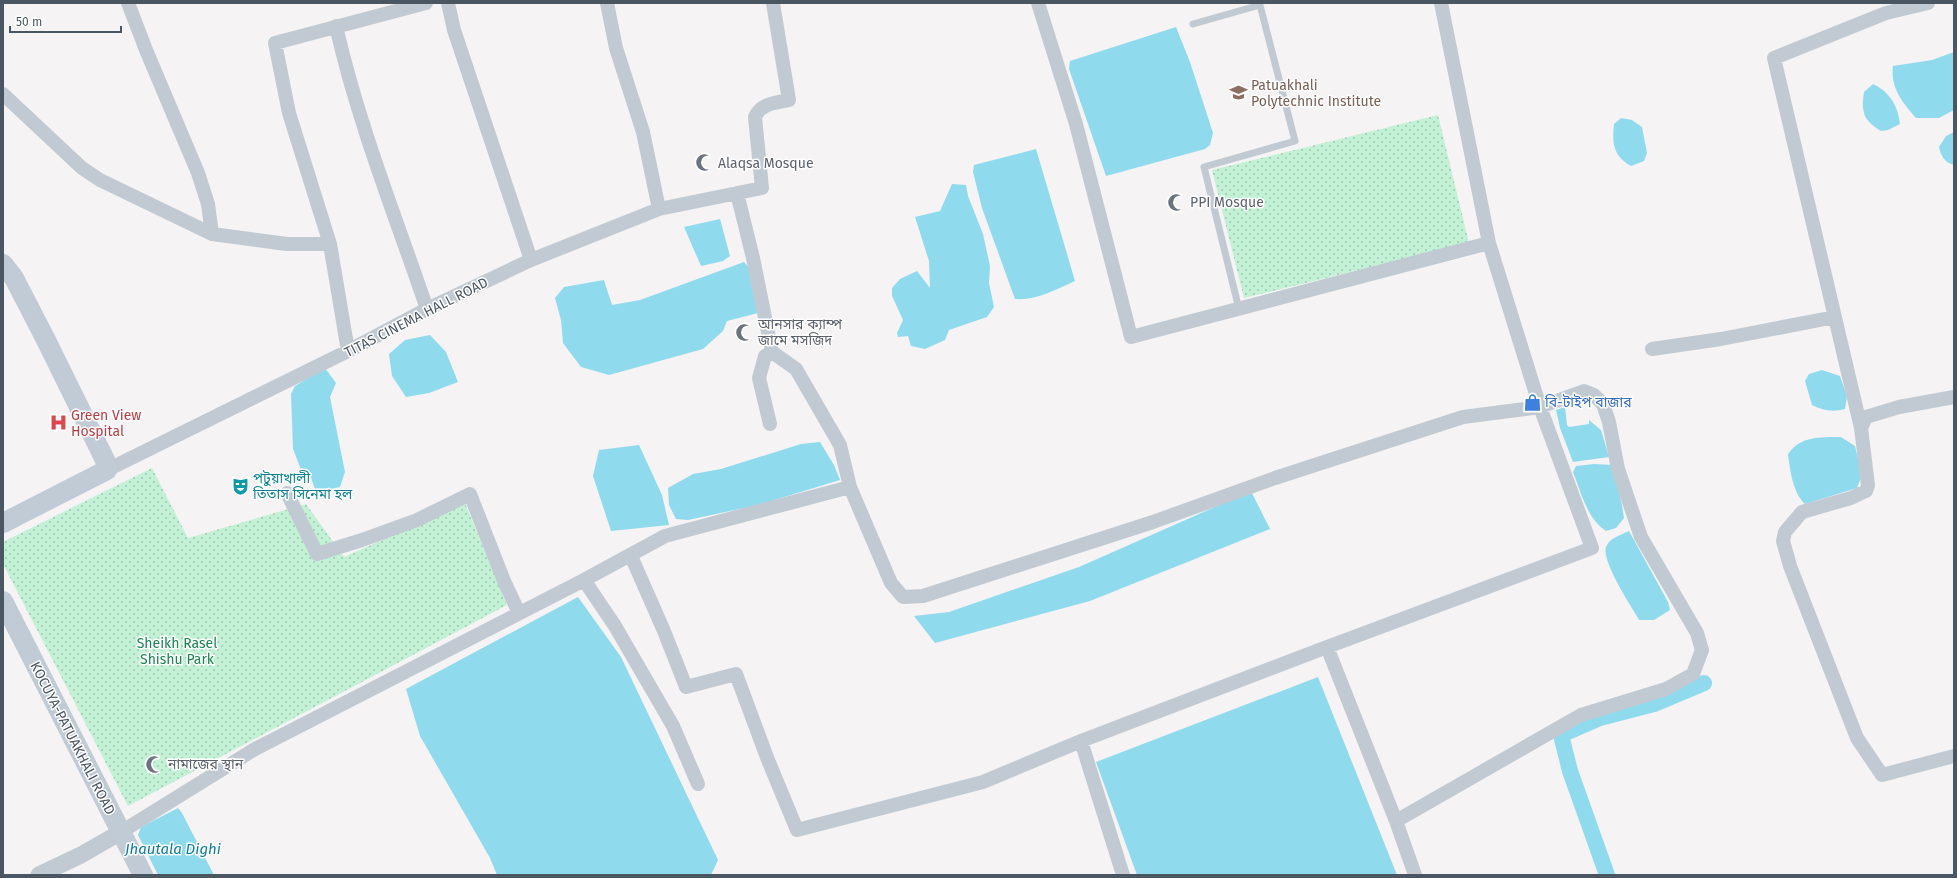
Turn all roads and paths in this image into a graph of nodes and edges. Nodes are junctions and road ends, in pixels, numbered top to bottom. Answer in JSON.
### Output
{"nodes":[{"id":1,"x":128,"y":3,"type":"edge"},
{"id":2,"x":426,"y":3,"type":"edge"},
{"id":3,"x":448,"y":3,"type":"edge"},
{"id":4,"x":607,"y":3,"type":"edge"},
{"id":5,"x":772,"y":3,"type":"edge"},
{"id":6,"x":1038,"y":3,"type":"edge"},
{"id":7,"x":1441,"y":3,"type":"edge"},
{"id":8,"x":1928,"y":3,"type":"edge"},
{"id":9,"x":1193,"y":24,"type":"dead end"},
{"id":10,"x":336,"y":26,"type":"junction"},
{"id":11,"x":3,"y":94,"type":"edge"},
{"id":12,"x":737,"y":193,"type":"junction"},
{"id":13,"x":659,"y":209,"type":"junction"},
{"id":14,"x":212,"y":234,"type":"junction"},
{"id":15,"x":1489,"y":243,"type":"junction"},
{"id":16,"x":330,"y":244,"type":"junction"},
{"id":17,"x":531,"y":260,"type":"junction"},
{"id":18,"x":3,"y":264,"type":"edge"},
{"id":19,"x":427,"y":309,"type":"junction"},
{"id":20,"x":1239,"y":309,"type":"junction"},
{"id":21,"x":1835,"y":317,"type":"junction"},
{"id":22,"x":1652,"y":349,"type":"dead end"},
{"id":23,"x":348,"y":351,"type":"junction"},
{"id":24,"x":772,"y":352,"type":"junction"},
{"id":25,"x":1954,"y":397,"type":"edge"},
{"id":26,"x":1540,"y":407,"type":"junction"},
{"id":27,"x":770,"y":424,"type":"dead end"},
{"id":28,"x":1861,"y":428,"type":"junction"},
{"id":29,"x":107,"y":470,"type":"junction"},
{"id":30,"x":850,"y":487,"type":"junction"},
{"id":31,"x":288,"y":493,"type":"dead end"},
{"id":32,"x":3,"y":523,"type":"edge"},
{"id":33,"x":631,"y":556,"type":"junction"},
{"id":34,"x":584,"y":580,"type":"junction"},
{"id":35,"x":3,"y":601,"type":"edge"},
{"id":36,"x":519,"y":613,"type":"junction"},
{"id":37,"x":1327,"y":647,"type":"junction"},
{"id":38,"x":1081,"y":741,"type":"junction"},
{"id":39,"x":1954,"y":756,"type":"edge"},
{"id":40,"x":698,"y":784,"type":"dead end"},
{"id":41,"x":1396,"y":821,"type":"junction"},
{"id":42,"x":121,"y":832,"type":"junction"},
{"id":43,"x":39,"y":875,"type":"edge"},
{"id":44,"x":143,"y":875,"type":"edge"},
{"id":45,"x":1123,"y":875,"type":"edge"},
{"id":46,"x":1415,"y":875,"type":"edge"}],
"edges":[{"from":1,"to":14,"type":"street"},
{"from":2,"to":10,"type":"street"},
{"from":3,"to":17,"type":"street"},
{"from":4,"to":13,"type":"street"},
{"from":5,"to":12,"type":"street","name":"TITAS CINEMA HALL ROAD"},
{"from":6,"to":20,"type":"street"},
{"from":7,"to":15,"type":"street"},
{"from":8,"to":21,"type":"street"},
{"from":9,"to":20,"type":"lane"},
{"from":10,"to":16,"type":"street"},
{"from":10,"to":19,"type":"street"},
{"from":11,"to":14,"type":"street"},
{"from":12,"to":13,"type":"street","name":"TITAS CINEMA HALL ROAD"},
{"from":12,"to":24,"type":"street"},
{"from":13,"to":17,"type":"street","name":"TITAS CINEMA HALL ROAD"},
{"from":14,"to":16,"type":"street"},
{"from":15,"to":20,"type":"street"},
{"from":15,"to":26,"type":"street"},
{"from":16,"to":23,"type":"street"},
{"from":17,"to":19,"type":"street","name":"TITAS CINEMA HALL ROAD"},
{"from":18,"to":29,"type":"main road"},
{"from":19,"to":23,"type":"street","name":"TITAS CINEMA HALL ROAD"},
{"from":21,"to":22,"type":"street"},
{"from":21,"to":28,"type":"street"},
{"from":23,"to":29,"type":"street","name":"TITAS CINEMA HALL ROAD"},
{"from":24,"to":27,"type":"street"},
{"from":24,"to":30,"type":"street"},
{"from":25,"to":28,"type":"street"},
{"from":26,"to":30,"type":"street"},
{"from":26,"to":37,"type":"street"},
{"from":26,"to":41,"type":"street"},
{"from":28,"to":39,"type":"street"},
{"from":29,"to":32,"type":"main road"},
{"from":30,"to":33,"type":"street"},
{"from":31,"to":36,"type":"street"},
{"from":33,"to":34,"type":"street"},
{"from":33,"to":38,"type":"street"},
{"from":34,"to":36,"type":"street"},
{"from":34,"to":40,"type":"street"},
{"from":35,"to":42,"type":"main road","name":"KOCUYA-PATUAKHALI ROAD"},
{"from":36,"to":42,"type":"street"},
{"from":37,"to":38,"type":"street"},
{"from":37,"to":41,"type":"street"},
{"from":38,"to":45,"type":"street"},
{"from":41,"to":46,"type":"street"},
{"from":42,"to":43,"type":"street"},
{"from":42,"to":44,"type":"main road","name":"KOCUYA-PATUAKHALI ROAD"}]}
